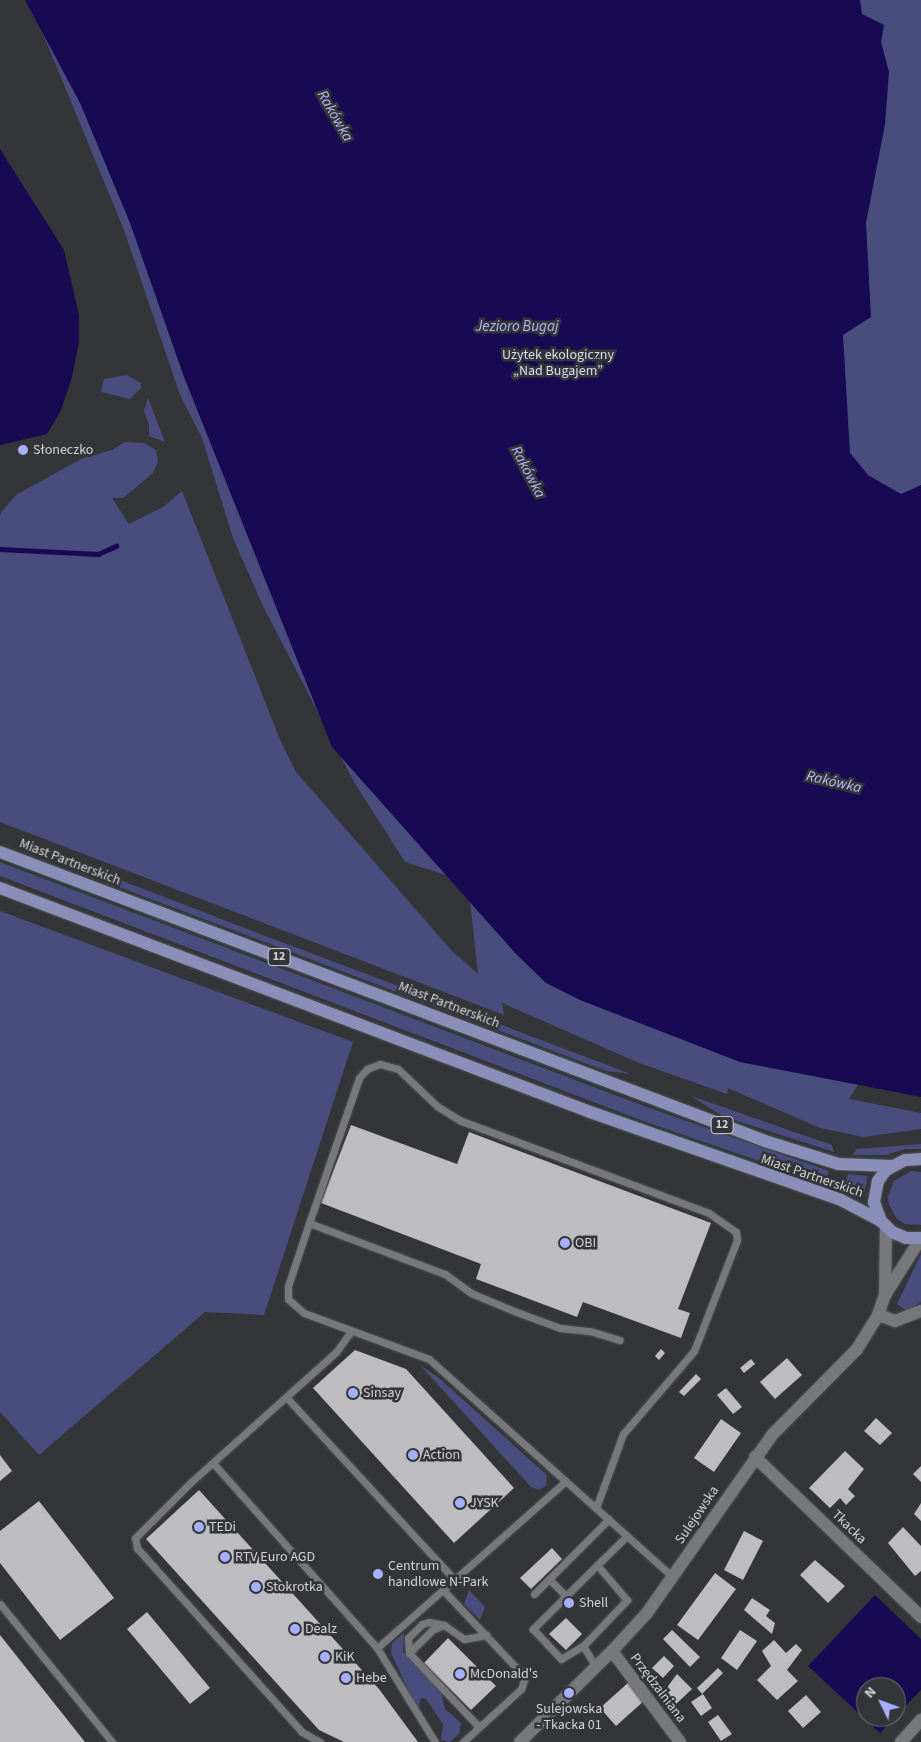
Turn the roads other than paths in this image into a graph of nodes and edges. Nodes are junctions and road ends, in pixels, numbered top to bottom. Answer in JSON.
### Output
{"nodes":[{"id":1,"x":0,"y":852,"type":"edge"},
{"id":2,"x":0,"y":888,"type":"edge"},
{"id":3,"x":921,"y":1160,"type":"edge"},
{"id":4,"x":892,"y":1166,"type":"junction"},
{"id":5,"x":309,"y":1224,"type":"junction"},
{"id":6,"x":884,"y":1224,"type":"junction"},
{"id":7,"x":921,"y":1238,"type":"edge"},
{"id":8,"x":885,"y":1295,"type":"junction"},
{"id":9,"x":921,"y":1311,"type":"edge"},
{"id":10,"x":878,"y":1315,"type":"junction"},
{"id":11,"x":351,"y":1330,"type":"junction"},
{"id":12,"x":620,"y":1340,"type":"dead end"},
{"id":13,"x":287,"y":1398,"type":"junction"},
{"id":14,"x":755,"y":1458,"type":"junction"},
{"id":15,"x":213,"y":1463,"type":"junction"},
{"id":16,"x":566,"y":1481,"type":"junction"},
{"id":17,"x":596,"y":1508,"type":"junction"},
{"id":18,"x":609,"y":1520,"type":"junction"},
{"id":19,"x":627,"y":1536,"type":"junction"},
{"id":20,"x":597,"y":1565,"type":"junction"},
{"id":21,"x":673,"y":1577,"type":"junction"},
{"id":22,"x":549,"y":1579,"type":"junction"},
{"id":23,"x":455,"y":1580,"type":"junction"},
{"id":24,"x":443,"y":1590,"type":"junction"},
{"id":25,"x":534,"y":1594,"type":"dead end"},
{"id":26,"x":566,"y":1596,"type":"junction"},
{"id":27,"x":0,"y":1604,"type":"edge"},
{"id":28,"x":921,"y":1617,"type":"edge"},
{"id":29,"x":444,"y":1626,"type":"junction"},
{"id":30,"x":487,"y":1635,"type":"junction"},
{"id":31,"x":583,"y":1646,"type":"junction"},
{"id":32,"x":378,"y":1648,"type":"junction"},
{"id":33,"x":612,"y":1652,"type":"junction"},
{"id":34,"x":409,"y":1653,"type":"junction"},
{"id":35,"x":596,"y":1668,"type":"junction"},
{"id":36,"x":921,"y":1720,"type":"edge"},
{"id":37,"x":479,"y":1727,"type":"junction"},
{"id":38,"x":112,"y":1742,"type":"edge"},
{"id":39,"x":320,"y":1742,"type":"edge"},
{"id":40,"x":435,"y":1742,"type":"edge"},
{"id":41,"x":463,"y":1742,"type":"edge"},
{"id":42,"x":520,"y":1742,"type":"edge"},
{"id":43,"x":680,"y":1742,"type":"edge"},
{"id":44,"x":901,"y":1742,"type":"edge"}],
"edges":[{"from":1,"to":4,"type":"main road","name":"Miast Partnerskich","number":"12"},
{"from":2,"to":6,"type":"main road","name":"Miast Partnerskich","number":"12"},
{"from":3,"to":4,"type":"main road","number":"12"},
{"from":4,"to":6,"type":"main road"},
{"from":5,"to":11,"type":"lane"},
{"from":5,"to":12,"type":"lane"},
{"from":5,"to":17,"type":"lane"},
{"from":6,"to":7,"type":"main road","number":"12"},
{"from":6,"to":8,"type":"main road","name":"Sulejowska"},
{"from":7,"to":8,"type":"main road","name":"Sulejowska"},
{"from":8,"to":10,"type":"main road","name":"Sulejowska"},
{"from":9,"to":10,"type":"main road"},
{"from":10,"to":14,"type":"main road","name":"Sulejowska"},
{"from":11,"to":13,"type":"lane"},
{"from":11,"to":16,"type":"lane"},
{"from":13,"to":15,"type":"lane"},
{"from":13,"to":23,"type":"lane"},
{"from":14,"to":21,"type":"main road","name":"Sulejowska"},
{"from":14,"to":28,"type":"main road","name":"Tkacka"},
{"from":15,"to":32,"type":"lane"},
{"from":15,"to":39,"type":"lane"},
{"from":16,"to":17,"type":"lane"},
{"from":16,"to":23,"type":"lane"},
{"from":17,"to":18,"type":"lane"},
{"from":18,"to":19,"type":"lane"},
{"from":18,"to":22,"type":"lane"},
{"from":19,"to":20,"type":"lane"},
{"from":19,"to":21,"type":"lane"},
{"from":20,"to":26,"type":"lane"},
{"from":20,"to":31,"type":"lane"},
{"from":21,"to":33,"type":"main road","name":"Sulejowska"},
{"from":22,"to":25,"type":"lane"},
{"from":22,"to":26,"type":"lane"},
{"from":23,"to":24,"type":"lane"},
{"from":24,"to":30,"type":"lane"},
{"from":24,"to":32,"type":"lane"},
{"from":26,"to":31,"type":"lane"},
{"from":27,"to":38,"type":"lane"},
{"from":29,"to":30,"type":"lane"},
{"from":29,"to":34,"type":"lane"},
{"from":29,"to":34,"type":"lane"},
{"from":30,"to":37,"type":"lane"},
{"from":31,"to":35,"type":"lane"},
{"from":32,"to":40,"type":"lane"},
{"from":33,"to":35,"type":"main road","name":"Sulejowska"},
{"from":33,"to":43,"type":"main road","name":"Przędzalniana"},
{"from":34,"to":37,"type":"lane"},
{"from":35,"to":42,"type":"main road","name":"Sulejowska"},
{"from":36,"to":44,"type":"main road"},
{"from":37,"to":41,"type":"lane"}]}
